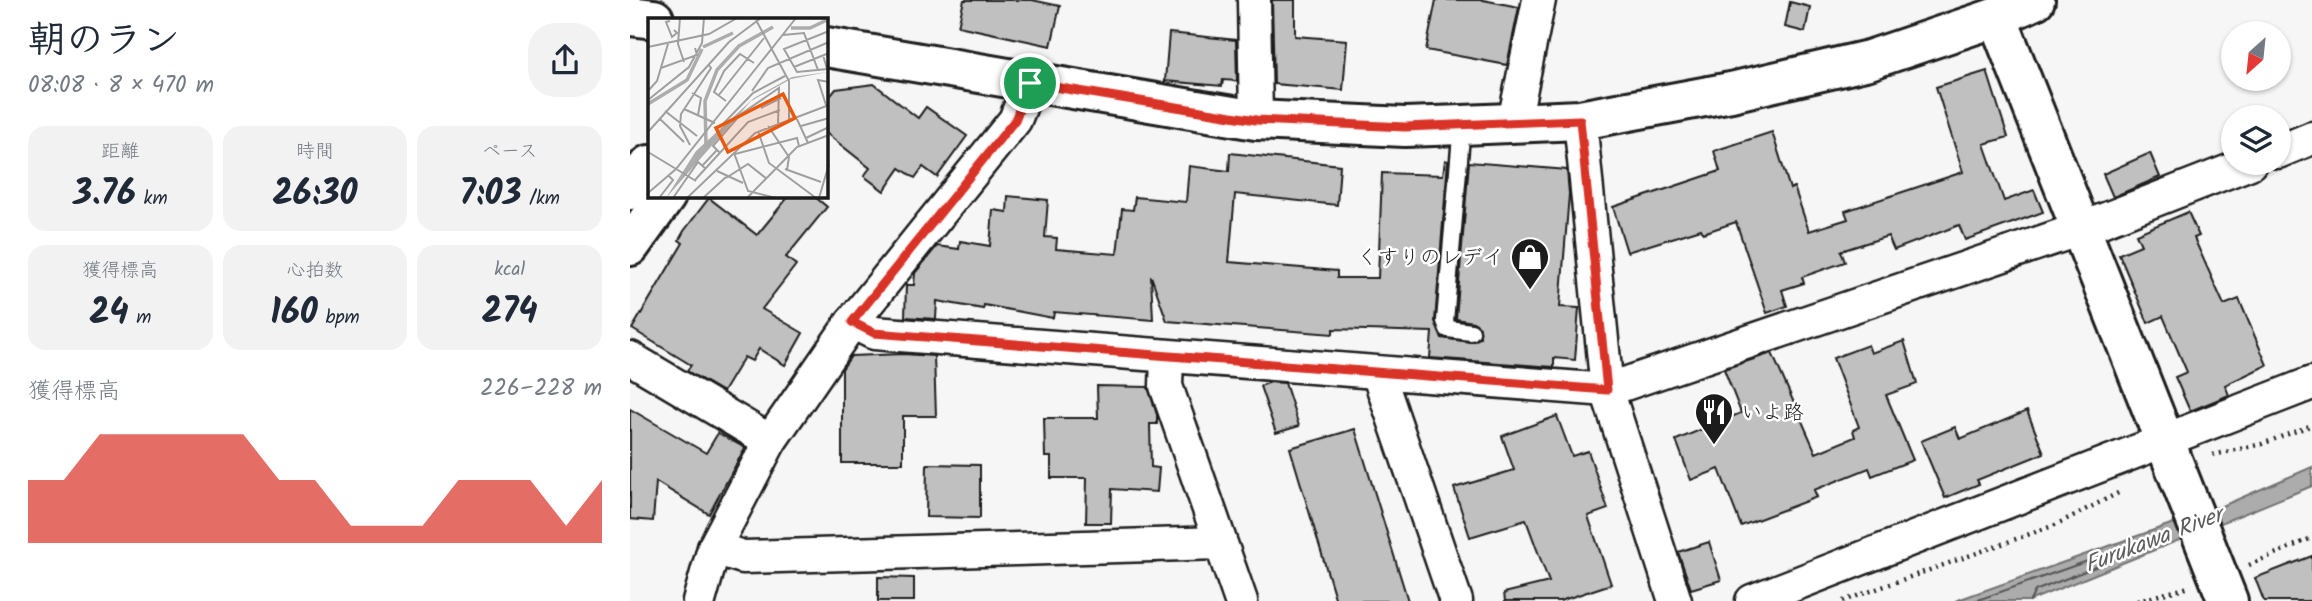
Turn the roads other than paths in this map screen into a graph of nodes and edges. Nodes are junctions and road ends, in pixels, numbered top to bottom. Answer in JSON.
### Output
{"nodes":[{"id":1,"x":1254,"y":0,"type":"edge"},
{"id":2,"x":1539,"y":0,"type":"edge"},
{"id":3,"x":2035,"y":0,"type":"edge"},
{"id":4,"x":630,"y":16,"type":"edge"},
{"id":5,"x":1997,"y":17,"type":"junction"},
{"id":6,"x":648,"y":18,"type":"edge"},
{"id":7,"x":828,"y":47,"type":"edge"},
{"id":8,"x":1030,"y":83,"type":"junction"},
{"id":9,"x":1256,"y":120,"type":"junction"},
{"id":10,"x":1580,"y":120,"type":"junction"},
{"id":11,"x":1514,"y":121,"type":"junction"},
{"id":12,"x":1462,"y":125,"type":"junction"},
{"id":13,"x":2312,"y":138,"type":"edge"},
{"id":14,"x":2291,"y":147,"type":"edge"},
{"id":15,"x":648,"y":166,"type":"edge"},
{"id":16,"x":2221,"y":174,"type":"edge"},
{"id":17,"x":630,"y":190,"type":"edge"},
{"id":18,"x":665,"y":198,"type":"edge"},
{"id":19,"x":2083,"y":228,"type":"junction"},
{"id":20,"x":630,"y":246,"type":"edge"},
{"id":21,"x":852,"y":322,"type":"junction"},
{"id":22,"x":1471,"y":332,"type":"dead end"},
{"id":23,"x":1167,"y":356,"type":"junction"},
{"id":24,"x":630,"y":358,"type":"edge"},
{"id":25,"x":1378,"y":373,"type":"junction"},
{"id":26,"x":2312,"y":383,"type":"edge"},
{"id":27,"x":1607,"y":390,"type":"junction"},
{"id":28,"x":769,"y":441,"type":"junction"},
{"id":29,"x":2180,"y":458,"type":"junction"},
{"id":30,"x":1220,"y":543,"type":"junction"},
{"id":31,"x":714,"y":548,"type":"junction"},
{"id":32,"x":2220,"y":587,"type":"edge"},
{"id":33,"x":699,"y":601,"type":"edge"},
{"id":34,"x":1241,"y":601,"type":"edge"},
{"id":35,"x":1456,"y":601,"type":"edge"},
{"id":36,"x":1675,"y":601,"type":"edge"},
{"id":37,"x":1752,"y":601,"type":"edge"}],
"edges":[{"from":1,"to":9,"type":"street"},
{"from":2,"to":11,"type":"street"},
{"from":3,"to":5,"type":"street"},
{"from":4,"to":6,"type":"street"},
{"from":5,"to":10,"type":"street"},
{"from":5,"to":19,"type":"street"},
{"from":7,"to":8,"type":"street"},
{"from":8,"to":9,"type":"street"},
{"from":8,"to":21,"type":"street"},
{"from":9,"to":12,"type":"street"},
{"from":10,"to":11,"type":"street"},
{"from":10,"to":27,"type":"street"},
{"from":11,"to":12,"type":"street"},
{"from":12,"to":22,"type":"lane"},
{"from":13,"to":14,"type":"street"},
{"from":15,"to":17,"type":"street"},
{"from":16,"to":19,"type":"street"},
{"from":18,"to":20,"type":"street"},
{"from":19,"to":27,"type":"street"},
{"from":19,"to":29,"type":"street"},
{"from":21,"to":23,"type":"street"},
{"from":21,"to":28,"type":"street"},
{"from":23,"to":25,"type":"street"},
{"from":23,"to":30,"type":"street"},
{"from":24,"to":28,"type":"street"},
{"from":25,"to":27,"type":"street"},
{"from":25,"to":35,"type":"street"},
{"from":26,"to":29,"type":"street"},
{"from":27,"to":36,"type":"street"},
{"from":28,"to":31,"type":"street"},
{"from":29,"to":32,"type":"street"},
{"from":29,"to":37,"type":"street"},
{"from":30,"to":31,"type":"street"},
{"from":30,"to":34,"type":"street"},
{"from":31,"to":33,"type":"street"}]}
